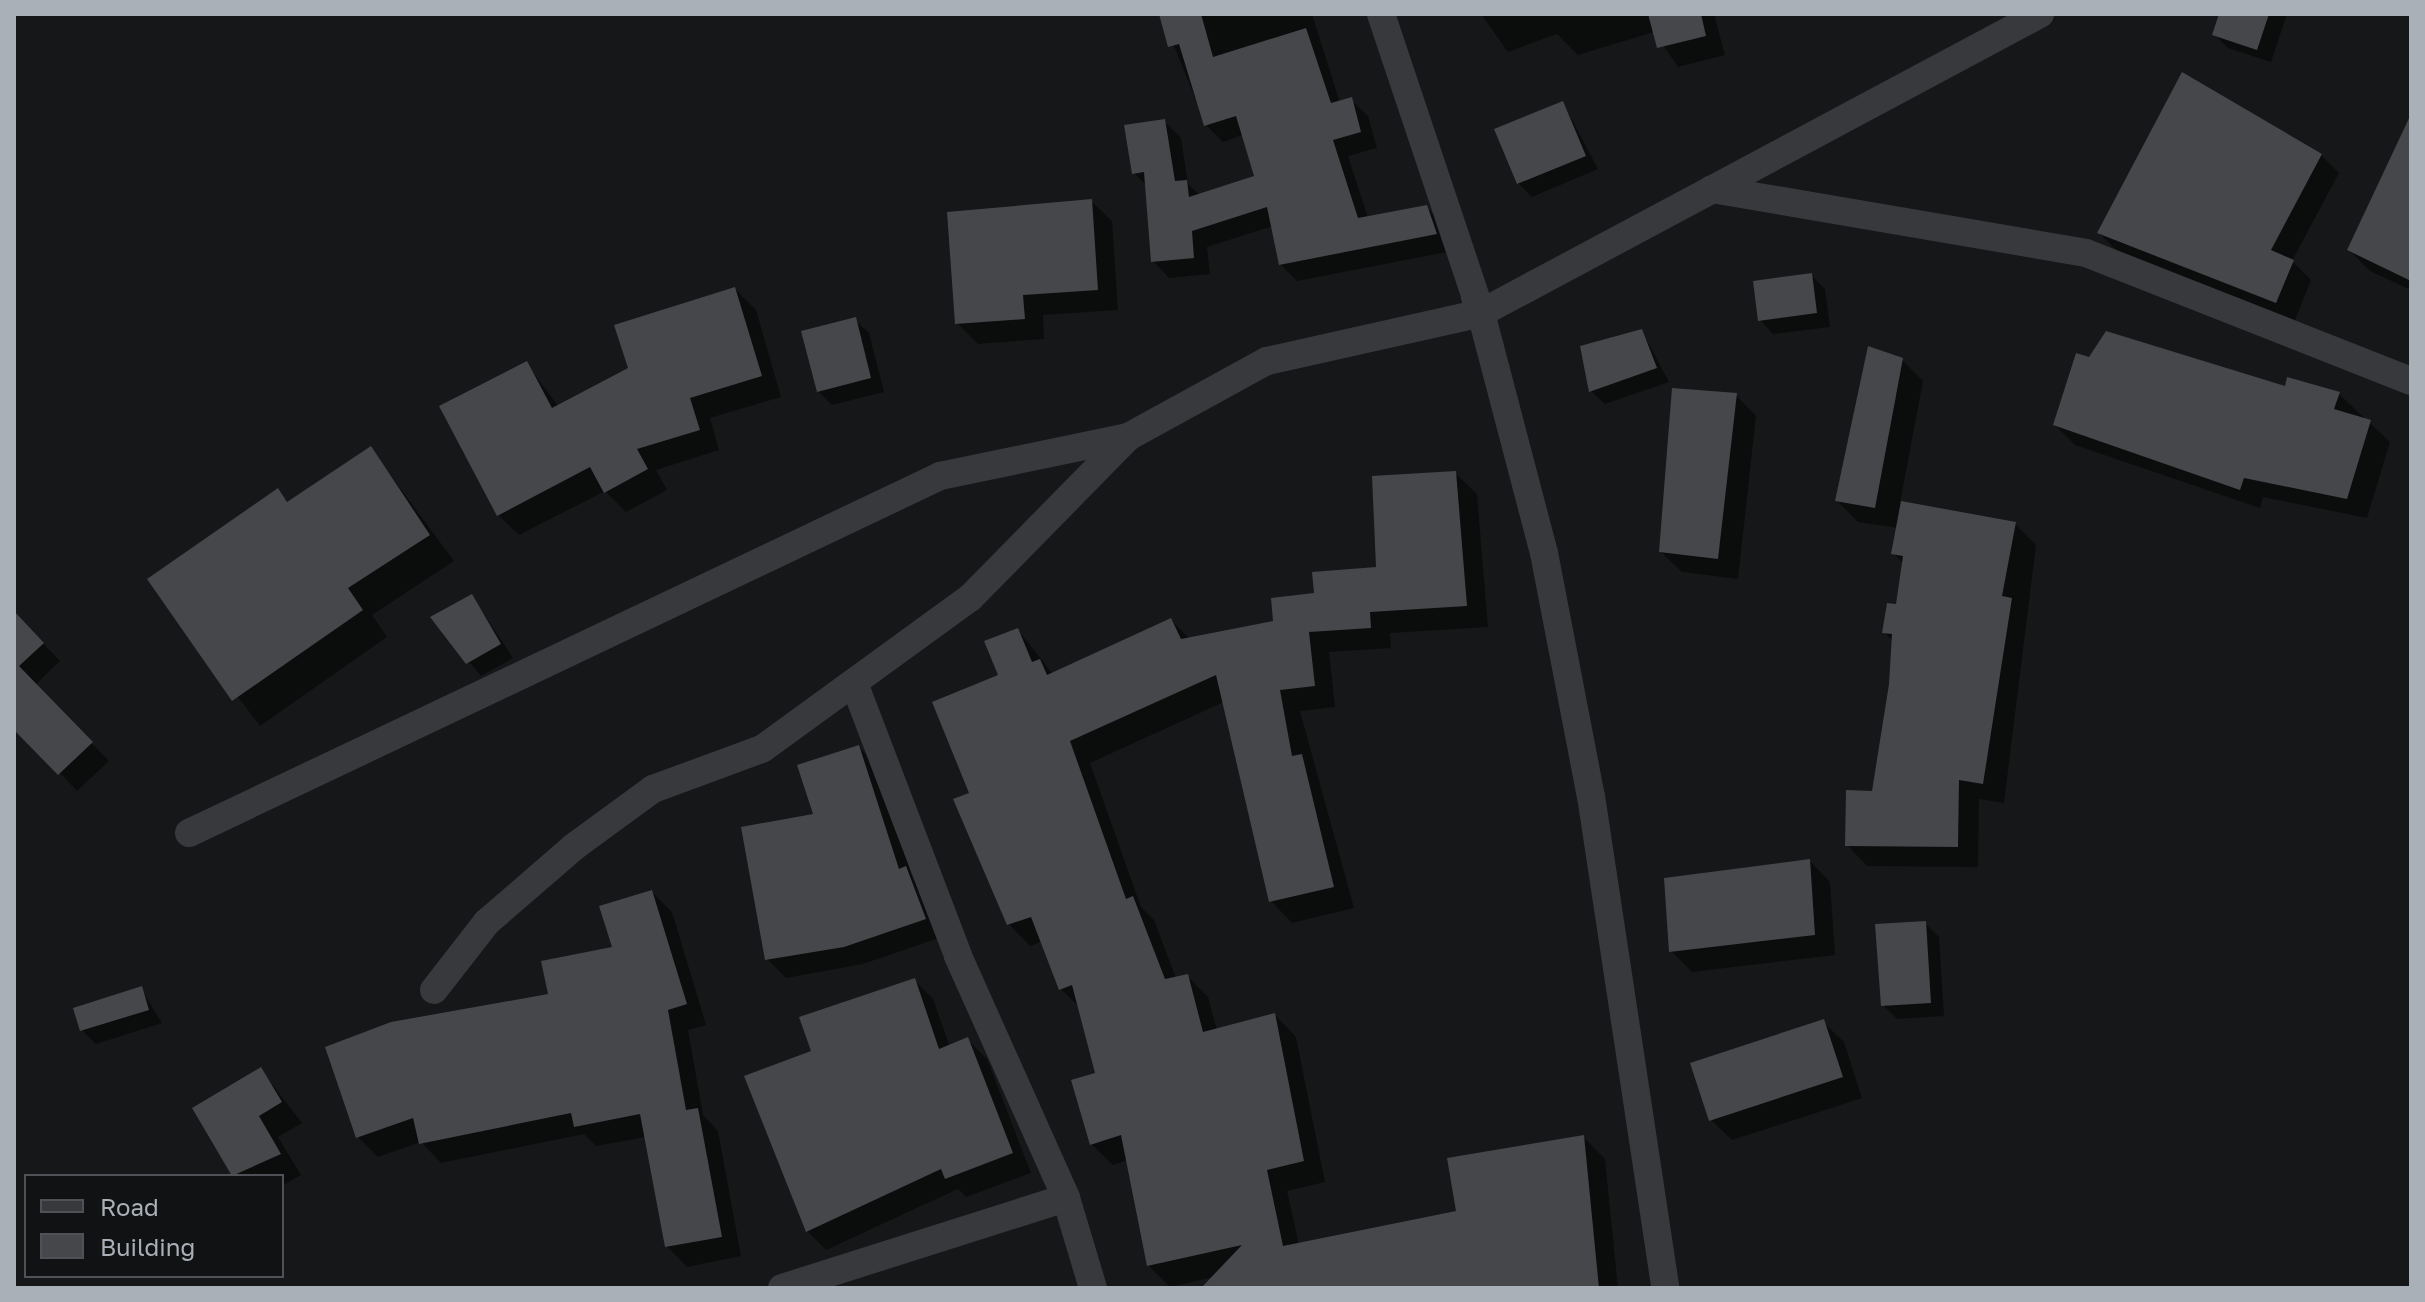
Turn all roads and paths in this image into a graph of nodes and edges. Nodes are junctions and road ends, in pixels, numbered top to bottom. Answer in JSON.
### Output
{"nodes":[{"id":1,"x":1379,"y":14,"type":"edge"},
{"id":2,"x":2040,"y":14,"type":"edge"},
{"id":3,"x":1712,"y":189,"type":"junction"},
{"id":4,"x":1481,"y":313,"type":"junction"},
{"id":5,"x":2411,"y":381,"type":"edge"},
{"id":6,"x":1128,"y":437,"type":"junction"},
{"id":7,"x":854,"y":683,"type":"junction"},
{"id":8,"x":189,"y":833,"type":"dead end"},
{"id":9,"x":434,"y":990,"type":"dead end"},
{"id":10,"x":1066,"y":1198,"type":"junction"},
{"id":11,"x":782,"y":1288,"type":"edge"},
{"id":12,"x":1093,"y":1288,"type":"edge"},
{"id":13,"x":1650,"y":1288,"type":"edge"},
{"id":14,"x":1665,"y":1288,"type":"edge"}],
"edges":[{"from":1,"to":4,"type":"street"},
{"from":2,"to":3,"type":"street"},
{"from":3,"to":4,"type":"street"},
{"from":3,"to":5,"type":"street"},
{"from":4,"to":6,"type":"street"},
{"from":4,"to":13,"type":"street"},
{"from":4,"to":14,"type":"street"},
{"from":6,"to":7,"type":"street"},
{"from":6,"to":8,"type":"street"},
{"from":7,"to":9,"type":"street"},
{"from":7,"to":10,"type":"street"},
{"from":10,"to":11,"type":"street"},
{"from":10,"to":12,"type":"street"}]}
